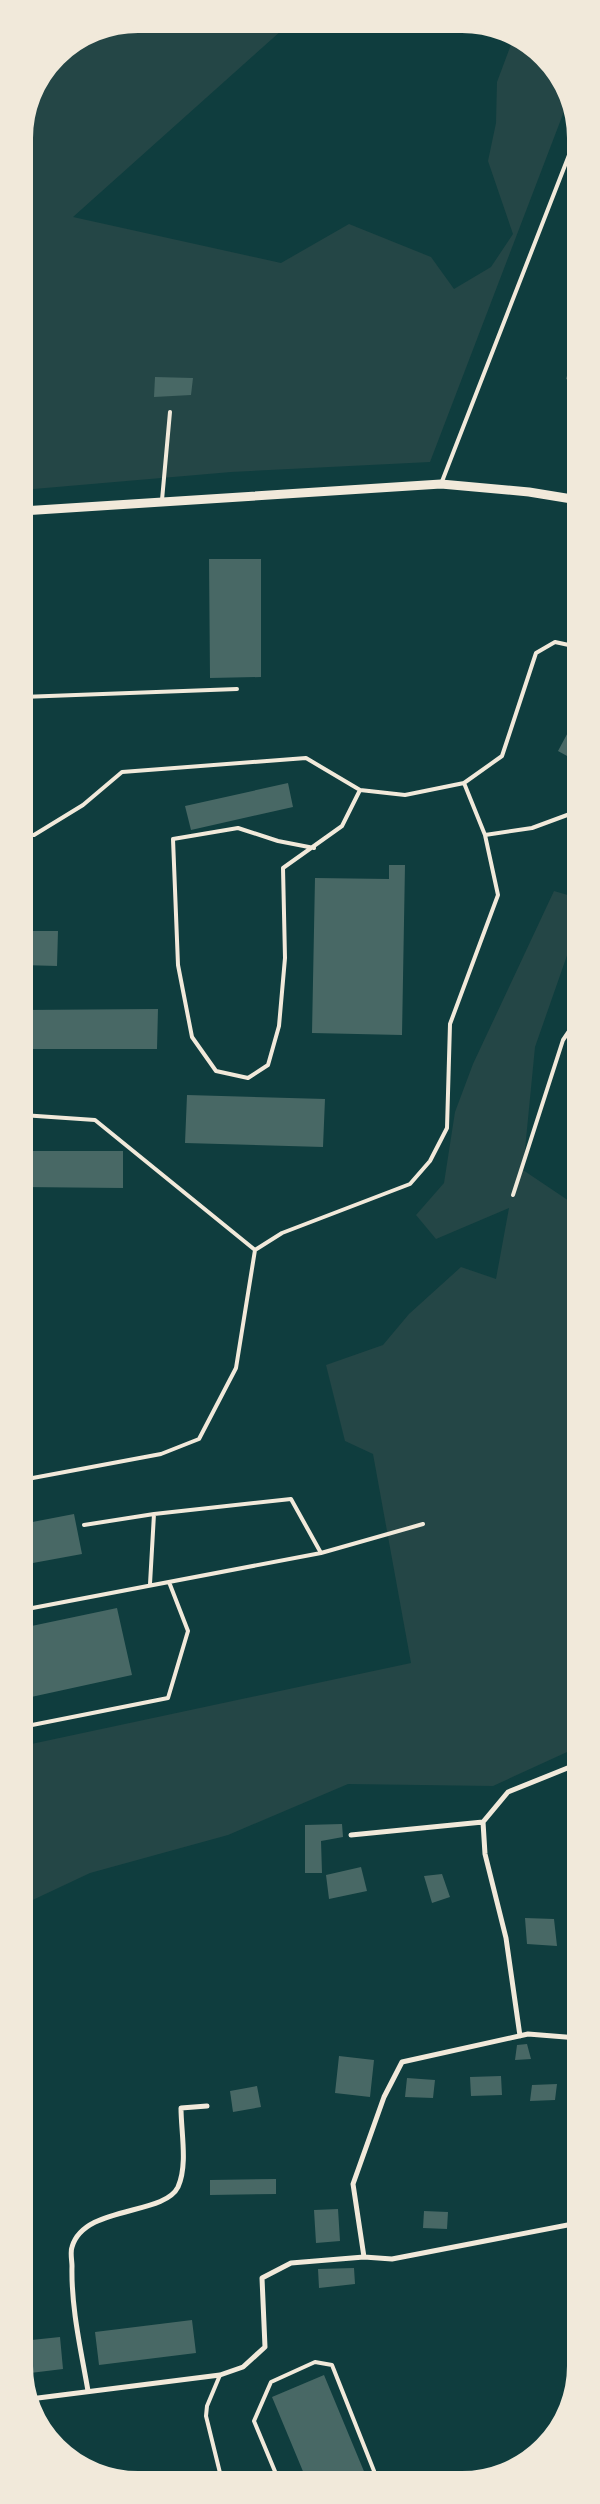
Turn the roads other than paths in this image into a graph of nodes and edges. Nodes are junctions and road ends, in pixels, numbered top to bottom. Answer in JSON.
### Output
{"nodes":[{"id":1,"x":570,"y":153,"type":"edge"},
{"id":2,"x":170,"y":412,"type":"dead end"},
{"id":3,"x":441,"y":484,"type":"junction"},
{"id":4,"x":570,"y":499,"type":"edge"},
{"id":5,"x":162,"y":500,"type":"junction"},
{"id":6,"x":30,"y":510,"type":"edge"},
{"id":7,"x":570,"y":645,"type":"edge"},
{"id":8,"x":237,"y":689,"type":"dead end"},
{"id":9,"x":30,"y":697,"type":"edge"},
{"id":10,"x":464,"y":782,"type":"junction"},
{"id":11,"x":360,"y":790,"type":"junction"},
{"id":12,"x":570,"y":814,"type":"edge"},
{"id":13,"x":30,"y":835,"type":"edge"},
{"id":14,"x":485,"y":835,"type":"junction"},
{"id":15,"x":314,"y":848,"type":"junction"},
{"id":16,"x":570,"y":1030,"type":"edge"},
{"id":17,"x":30,"y":1116,"type":"edge"},
{"id":18,"x":513,"y":1195,"type":"dead end"},
{"id":19,"x":255,"y":1250,"type":"junction"},
{"id":20,"x":30,"y":1479,"type":"edge"},
{"id":21,"x":154,"y":1514,"type":"junction"},
{"id":22,"x":423,"y":1524,"type":"dead end"},
{"id":23,"x":84,"y":1525,"type":"dead end"},
{"id":24,"x":321,"y":1552,"type":"junction"},
{"id":25,"x":169,"y":1582,"type":"junction"},
{"id":26,"x":150,"y":1584,"type":"junction"},
{"id":27,"x":30,"y":1608,"type":"edge"},
{"id":28,"x":30,"y":1725,"type":"edge"},
{"id":29,"x":570,"y":1767,"type":"dead end"},
{"id":30,"x":483,"y":1822,"type":"junction"},
{"id":31,"x":351,"y":1835,"type":"dead end"},
{"id":32,"x":520,"y":2036,"type":"junction"},
{"id":33,"x":570,"y":2037,"type":"edge"},
{"id":34,"x":206,"y":2106,"type":"dead end"},
{"id":35,"x":570,"y":2225,"type":"edge"},
{"id":36,"x":364,"y":2258,"type":"junction"},
{"id":37,"x":220,"y":2375,"type":"junction"},
{"id":38,"x":88,"y":2391,"type":"junction"},
{"id":39,"x":35,"y":2398,"type":"edge"},
{"id":40,"x":220,"y":2474,"type":"edge"},
{"id":41,"x":275,"y":2474,"type":"edge"},
{"id":42,"x":375,"y":2474,"type":"edge"}],
"edges":[{"from":1,"to":3,"type":"lane"},
{"from":2,"to":5,"type":"lane"},
{"from":3,"to":4,"type":"street"},
{"from":3,"to":5,"type":"street"},
{"from":5,"to":6,"type":"street"},
{"from":7,"to":10,"type":"lane"},
{"from":8,"to":9,"type":"lane"},
{"from":10,"to":11,"type":"lane"},
{"from":10,"to":14,"type":"lane"},
{"from":11,"to":13,"type":"lane"},
{"from":11,"to":15,"type":"lane"},
{"from":12,"to":14,"type":"lane"},
{"from":14,"to":19,"type":"lane"},
{"from":15,"to":15,"type":"lane"},
{"from":16,"to":18,"type":"lane"},
{"from":17,"to":19,"type":"lane"},
{"from":19,"to":20,"type":"lane"},
{"from":21,"to":23,"type":"lane"},
{"from":21,"to":24,"type":"lane"},
{"from":21,"to":26,"type":"lane"},
{"from":22,"to":24,"type":"lane"},
{"from":24,"to":25,"type":"lane"},
{"from":25,"to":26,"type":"lane"},
{"from":25,"to":28,"type":"lane"},
{"from":26,"to":27,"type":"lane"},
{"from":29,"to":30,"type":"street"},
{"from":30,"to":31,"type":"street"},
{"from":30,"to":32,"type":"street"},
{"from":32,"to":33,"type":"street"},
{"from":32,"to":36,"type":"street"},
{"from":34,"to":38,"type":"street"},
{"from":35,"to":36,"type":"street"},
{"from":36,"to":37,"type":"street"},
{"from":37,"to":38,"type":"street"},
{"from":37,"to":40,"type":"lane"},
{"from":38,"to":39,"type":"street"},
{"from":41,"to":42,"type":"lane"}]}
